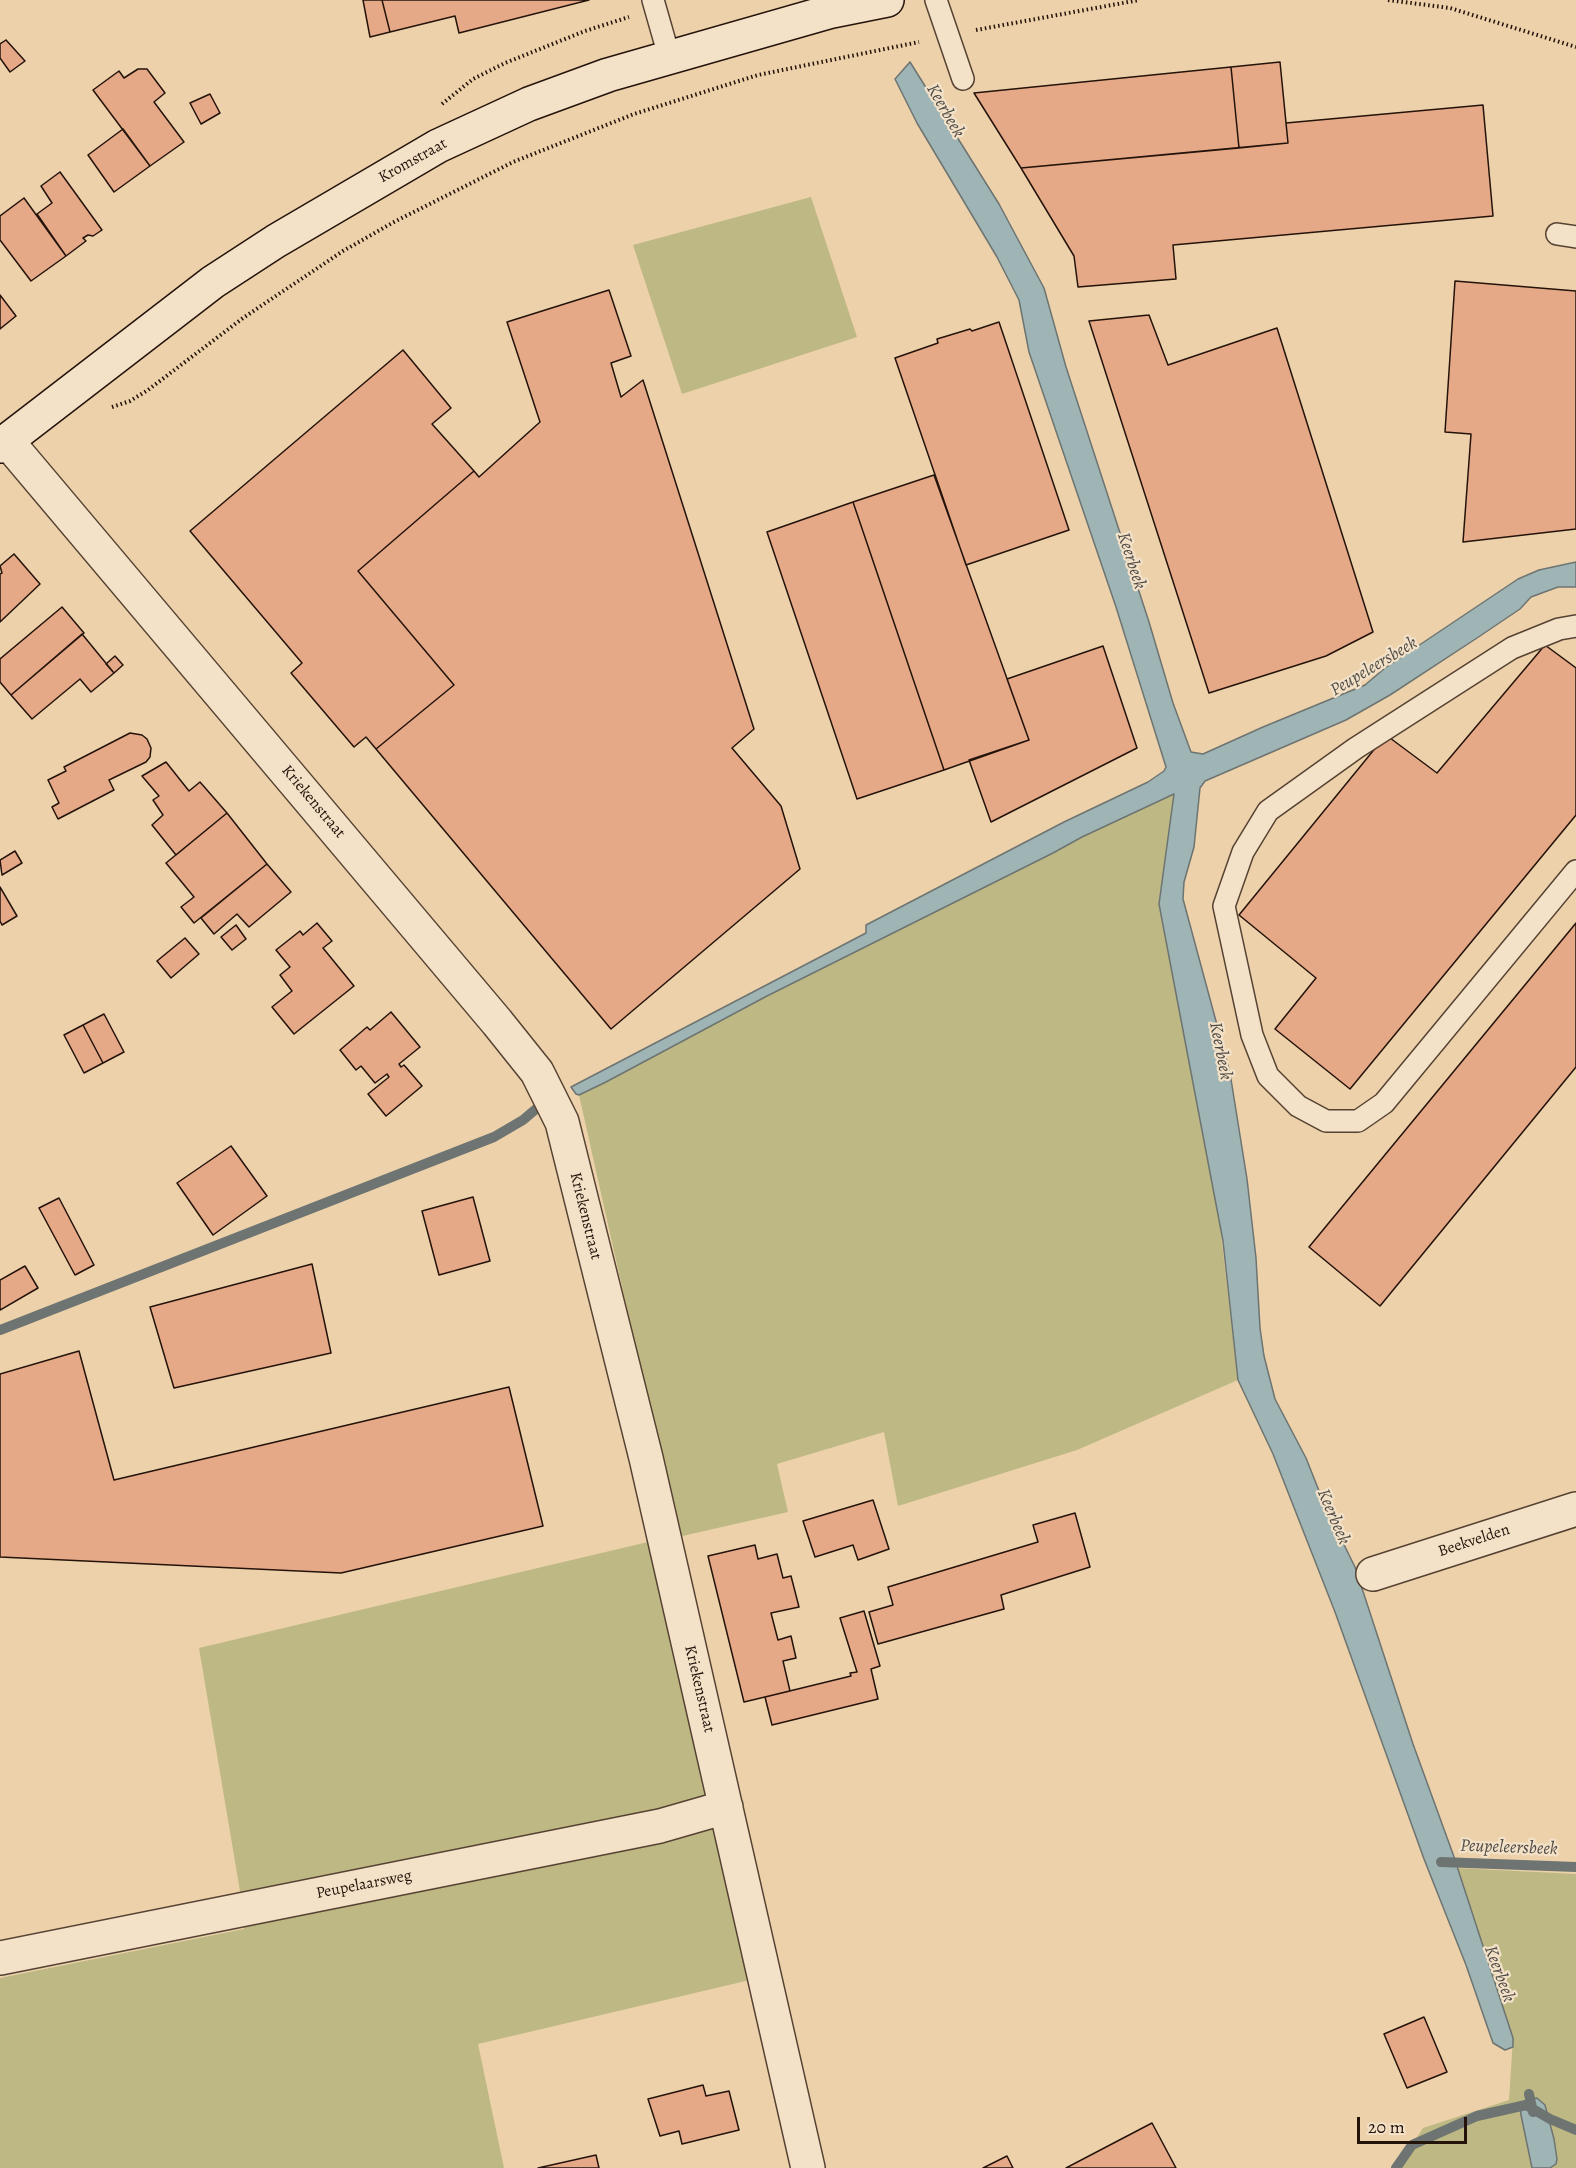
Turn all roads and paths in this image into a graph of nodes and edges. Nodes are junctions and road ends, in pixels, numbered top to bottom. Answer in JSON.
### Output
{"nodes":[{"id":1,"x":653,"y":0,"type":"edge"},
{"id":2,"x":887,"y":0,"type":"edge"},
{"id":3,"x":936,"y":0,"type":"edge"},
{"id":4,"x":1139,"y":0,"type":"edge"},
{"id":5,"x":1388,"y":0,"type":"edge"},
{"id":6,"x":948,"y":36,"type":"junction"},
{"id":7,"x":1576,"y":47,"type":"edge"},
{"id":8,"x":669,"y":56,"type":"junction"},
{"id":9,"x":963,"y":79,"type":"dead end"},
{"id":10,"x":103,"y":410,"type":"dead end"},
{"id":11,"x":4,"y":443,"type":"edge"},
{"id":12,"x":1576,"y":626,"type":"edge"},
{"id":13,"x":1576,"y":871,"type":"edge"},
{"id":14,"x":1576,"y":1509,"type":"edge"},
{"id":15,"x":1373,"y":1574,"type":"dead end"},
{"id":16,"x":726,"y":1807,"type":"junction"},
{"id":17,"x":0,"y":1958,"type":"edge"},
{"id":18,"x":808,"y":2168,"type":"edge"}],
"edges":[{"from":1,"to":8,"type":"lane"},
{"from":2,"to":8,"type":"street","name":"Kromstraat"},
{"from":3,"to":6,"type":"lane"},
{"from":4,"to":6,"type":"path"},
{"from":5,"to":7,"type":"path"},
{"from":6,"to":9,"type":"lane"},
{"from":6,"to":10,"type":"path"},
{"from":8,"to":11,"type":"street","name":"Kromstraat"},
{"from":11,"to":16,"type":"street","name":"Kriekenstraat"},
{"from":12,"to":13,"type":"lane"},
{"from":14,"to":15,"type":"street","name":"Beekvelden"},
{"from":16,"to":17,"type":"street","name":"Peupelaarsweg"},
{"from":16,"to":18,"type":"street","name":"Kriekenstraat"}]}
